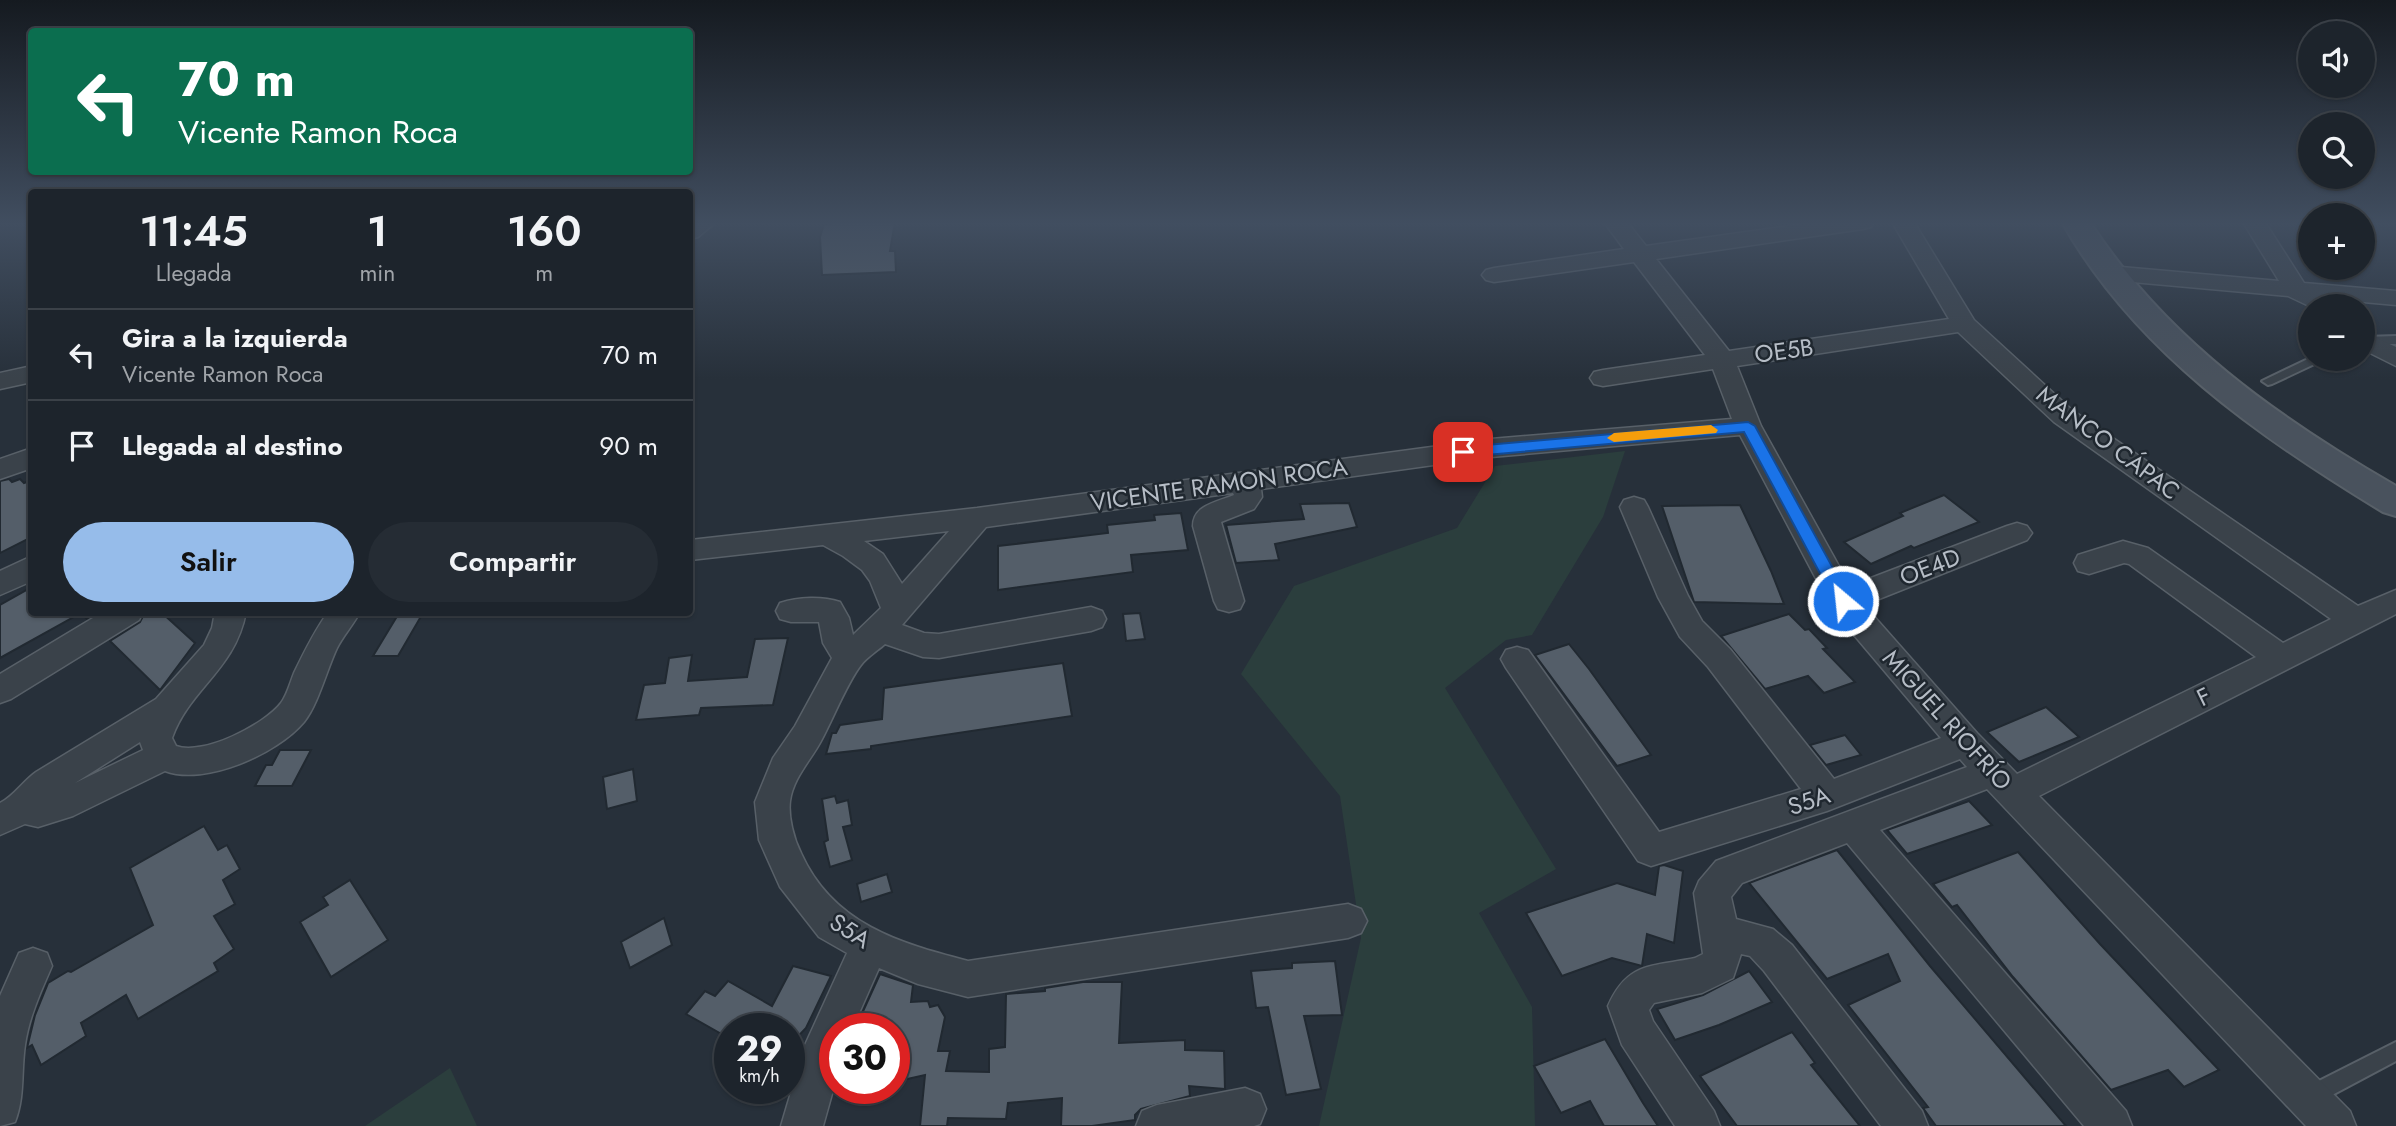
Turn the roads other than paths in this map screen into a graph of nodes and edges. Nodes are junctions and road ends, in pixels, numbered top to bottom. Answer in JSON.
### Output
{"nodes":[{"id":1,"x":2110,"y":274,"type":"edge"},
{"id":2,"x":1493,"y":275,"type":"dead end"},
{"id":3,"x":1496,"y":275,"type":"edge"},
{"id":4,"x":1657,"y":275,"type":"edge"},
{"id":5,"x":1934,"y":275,"type":"edge"},
{"id":6,"x":2116,"y":275,"type":"edge"},
{"id":7,"x":2287,"y":275,"type":"edge"},
{"id":8,"x":2297,"y":291,"type":"junction"},
{"id":9,"x":2301,"y":294,"type":"edge"},
{"id":10,"x":2396,"y":298,"type":"edge"},
{"id":11,"x":1964,"y":324,"type":"junction"},
{"id":12,"x":2375,"y":340,"type":"edge"},
{"id":13,"x":2396,"y":340,"type":"edge"},
{"id":14,"x":2375,"y":346,"type":"edge"},
{"id":15,"x":2396,"y":358,"type":"edge"},
{"id":16,"x":1722,"y":360,"type":"junction"},
{"id":17,"x":2298,"y":368,"type":"edge"},
{"id":18,"x":28,"y":375,"type":"edge"},
{"id":19,"x":1603,"y":377,"type":"dead end"},
{"id":20,"x":0,"y":381,"type":"edge"},
{"id":21,"x":2268,"y":381,"type":"dead end"},
{"id":22,"x":1748,"y":426,"type":"junction"},
{"id":23,"x":28,"y":459,"type":"edge"},
{"id":24,"x":0,"y":470,"type":"edge"},
{"id":25,"x":1246,"y":482,"type":"junction"},
{"id":26,"x":2396,"y":503,"type":"edge"},
{"id":27,"x":1634,"y":507,"type":"dead end"},
{"id":28,"x":977,"y":518,"type":"junction"},
{"id":29,"x":2017,"y":533,"type":"dead end"},
{"id":30,"x":825,"y":535,"type":"junction"},
{"id":31,"x":693,"y":550,"type":"edge"},
{"id":32,"x":2089,"y":562,"type":"dead end"},
{"id":33,"x":28,"y":569,"type":"edge"},
{"id":34,"x":0,"y":584,"type":"edge"},
{"id":35,"x":1229,"y":601,"type":"dead end"},
{"id":36,"x":1843,"y":601,"type":"junction"},
{"id":37,"x":2395,"y":602,"type":"edge"},
{"id":38,"x":791,"y":611,"type":"dead end"},
{"id":39,"x":121,"y":616,"type":"edge"},
{"id":40,"x":230,"y":616,"type":"edge"},
{"id":41,"x":342,"y":616,"type":"edge"},
{"id":42,"x":1091,"y":619,"type":"dead end"},
{"id":43,"x":888,"y":620,"type":"junction"},
{"id":44,"x":2356,"y":621,"type":"junction"},
{"id":45,"x":849,"y":657,"type":"junction"},
{"id":46,"x":1517,"y":659,"type":"dead end"},
{"id":47,"x":2282,"y":659,"type":"junction"},
{"id":48,"x":0,"y":690,"type":"edge"},
{"id":49,"x":168,"y":708,"type":"junction"},
{"id":50,"x":1965,"y":743,"type":"junction"},
{"id":51,"x":163,"y":756,"type":"junction"},
{"id":52,"x":2002,"y":782,"type":"junction"},
{"id":53,"x":1826,"y":796,"type":"junction"},
{"id":54,"x":11,"y":815,"type":"edge"},
{"id":55,"x":1854,"y":825,"type":"junction"},
{"id":56,"x":1348,"y":921,"type":"dead end"},
{"id":57,"x":1720,"y":933,"type":"junction"},
{"id":58,"x":869,"y":946,"type":"junction"},
{"id":59,"x":33,"y":966,"type":"dead end"},
{"id":60,"x":2396,"y":1051,"type":"edge"},
{"id":61,"x":2307,"y":1097,"type":"junction"},
{"id":62,"x":0,"y":1107,"type":"edge"},
{"id":63,"x":1245,"y":1109,"type":"dead end"},
{"id":64,"x":802,"y":1126,"type":"edge"},
{"id":65,"x":1157,"y":1126,"type":"edge"},
{"id":66,"x":1699,"y":1126,"type":"edge"},
{"id":67,"x":1907,"y":1126,"type":"edge"},
{"id":68,"x":2111,"y":1126,"type":"edge"},
{"id":69,"x":2335,"y":1126,"type":"edge"}],
"edges":[{"from":1,"to":26,"type":"main road"},
{"from":2,"to":3,"type":"street"},
{"from":4,"to":16,"type":"street","name":"MIGUEL RIOFRÍO"},
{"from":5,"to":11,"type":"street","name":"MANCO CÁPAC"},
{"from":6,"to":8,"type":"street"},
{"from":7,"to":8,"type":"street"},
{"from":8,"to":9,"type":"street"},
{"from":8,"to":10,"type":"street"},
{"from":11,"to":16,"type":"street","name":"OE5B"},
{"from":11,"to":44,"type":"street","name":"MANCO CÁPAC"},
{"from":12,"to":13,"type":"lane"},
{"from":14,"to":15,"type":"street"},
{"from":16,"to":19,"type":"street","name":"OE5B"},
{"from":16,"to":22,"type":"street","name":"MIGUEL RIOFRÍO"},
{"from":17,"to":21,"type":"lane"},
{"from":18,"to":20,"type":"street"},
{"from":22,"to":25,"type":"street","name":"VICENTE RAMON ROCA"},
{"from":22,"to":36,"type":"street","name":"MIGUEL RIOFRÍO"},
{"from":23,"to":24,"type":"street"},
{"from":25,"to":28,"type":"street","name":"VICENTE RAMON ROCA"},
{"from":25,"to":35,"type":"street"},
{"from":27,"to":53,"type":"street"},
{"from":28,"to":30,"type":"street","name":"VICENTE RAMON ROCA"},
{"from":28,"to":43,"type":"street","name":"S5A"},
{"from":29,"to":36,"type":"street","name":"OE4D"},
{"from":30,"to":31,"type":"street","name":"VICENTE RAMON ROCA"},
{"from":30,"to":43,"type":"street"},
{"from":32,"to":47,"type":"street"},
{"from":33,"to":34,"type":"street"},
{"from":36,"to":50,"type":"street","name":"MIGUEL RIOFRÍO"},
{"from":37,"to":44,"type":"street","name":"F"},
{"from":38,"to":45,"type":"street"},
{"from":39,"to":48,"type":"street"},
{"from":40,"to":49,"type":"street"},
{"from":41,"to":51,"type":"street"},
{"from":42,"to":43,"type":"street"},
{"from":43,"to":45,"type":"street","name":"S5A"},
{"from":44,"to":47,"type":"street","name":"F"},
{"from":45,"to":58,"type":"street","name":"S5A"},
{"from":46,"to":53,"type":"street","name":"S5A"},
{"from":47,"to":52,"type":"street","name":"F"},
{"from":49,"to":51,"type":"street"},
{"from":49,"to":54,"type":"street"},
{"from":50,"to":52,"type":"street","name":"MIGUEL RIOFRÍO"},
{"from":50,"to":53,"type":"street","name":"S5A"},
{"from":51,"to":54,"type":"street"},
{"from":52,"to":55,"type":"street","name":"F"},
{"from":52,"to":61,"type":"street","name":"MIGUEL RIOFRÍO"},
{"from":55,"to":57,"type":"street","name":"F"},
{"from":55,"to":68,"type":"street"},
{"from":56,"to":58,"type":"street","name":"S5A"},
{"from":57,"to":66,"type":"street"},
{"from":57,"to":67,"type":"street"},
{"from":58,"to":64,"type":"street"},
{"from":59,"to":62,"type":"street"},
{"from":60,"to":61,"type":"lane"},
{"from":61,"to":69,"type":"street","name":"MIGUEL RIOFRÍO"},
{"from":63,"to":65,"type":"street"}]}
